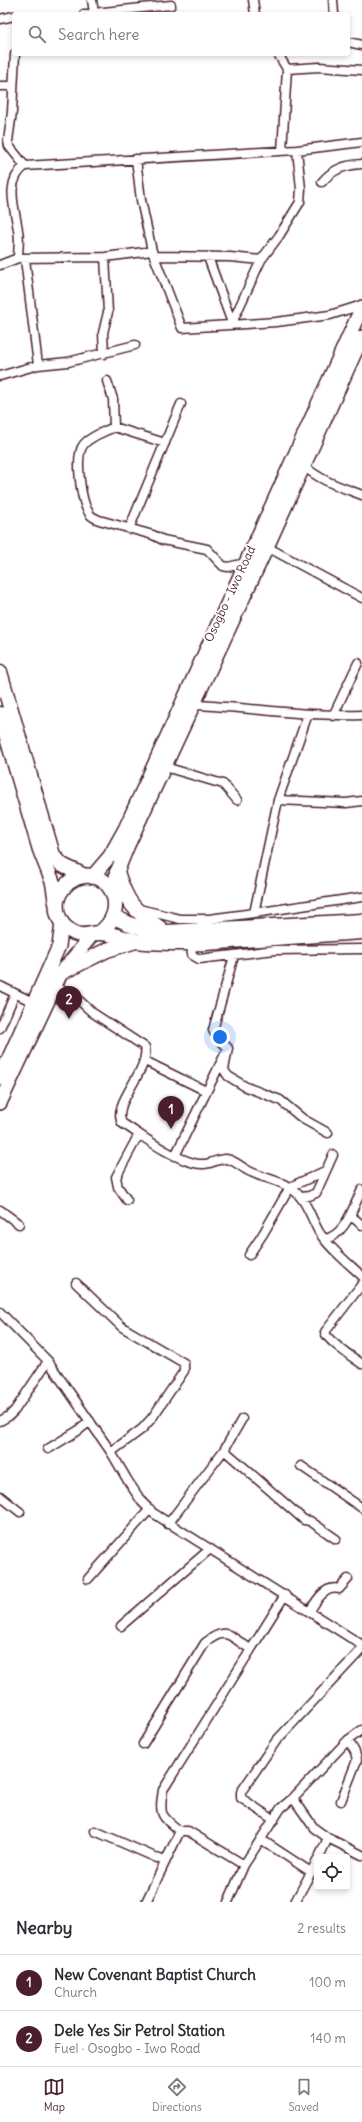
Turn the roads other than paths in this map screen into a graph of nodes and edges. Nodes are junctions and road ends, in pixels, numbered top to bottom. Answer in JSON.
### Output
{"nodes":[{"id":1,"x":92,"y":0,"type":"edge"},
{"id":2,"x":253,"y":0,"type":"edge"},
{"id":3,"x":333,"y":0,"type":"edge"},
{"id":4,"x":171,"y":2,"type":"edge"},
{"id":5,"x":94,"y":12,"type":"edge"},
{"id":6,"x":101,"y":12,"type":"edge"},
{"id":7,"x":172,"y":12,"type":"edge"},
{"id":8,"x":255,"y":12,"type":"edge"},
{"id":9,"x":334,"y":12,"type":"edge"},
{"id":10,"x":12,"y":16,"type":"edge"},
{"id":11,"x":0,"y":18,"type":"edge"},
{"id":12,"x":350,"y":42,"type":"edge"},
{"id":13,"x":362,"y":45,"type":"edge"},
{"id":14,"x":15,"y":56,"type":"edge"},
{"id":15,"x":279,"y":56,"type":"edge"},
{"id":16,"x":287,"y":69,"type":"junction"},
{"id":17,"x":362,"y":70,"type":"edge"},
{"id":18,"x":0,"y":86,"type":"edge"},
{"id":19,"x":12,"y":86,"type":"junction"},
{"id":20,"x":362,"y":142,"type":"edge"},
{"id":21,"x":297,"y":150,"type":"junction"},
{"id":22,"x":282,"y":151,"type":"junction"},
{"id":23,"x":136,"y":159,"type":"junction"},
{"id":24,"x":362,"y":164,"type":"edge"},
{"id":25,"x":25,"y":166,"type":"junction"},
{"id":26,"x":322,"y":182,"type":"dead end"},
{"id":27,"x":153,"y":253,"type":"junction"},
{"id":28,"x":106,"y":257,"type":"junction"},
{"id":29,"x":208,"y":257,"type":"junction"},
{"id":30,"x":21,"y":259,"type":"junction"},
{"id":31,"x":261,"y":260,"type":"junction"},
{"id":32,"x":0,"y":265,"type":"edge"},
{"id":33,"x":362,"y":306,"type":"edge"},
{"id":34,"x":232,"y":324,"type":"junction"},
{"id":35,"x":362,"y":337,"type":"edge"},
{"id":36,"x":135,"y":345,"type":"dead end"},
{"id":37,"x":104,"y":354,"type":"junction"},
{"id":38,"x":38,"y":365,"type":"junction"},
{"id":39,"x":0,"y":376,"type":"edge"},
{"id":40,"x":107,"y":381,"type":"dead end"},
{"id":41,"x":181,"y":404,"type":"dead end"},
{"id":42,"x":114,"y":427,"type":"junction"},
{"id":43,"x":165,"y":443,"type":"junction"},
{"id":44,"x":303,"y":465,"type":"junction"},
{"id":45,"x":362,"y":495,"type":"edge"},
{"id":46,"x":129,"y":529,"type":"junction"},
{"id":47,"x":267,"y":547,"type":"junction"},
{"id":48,"x":245,"y":563,"type":"junction"},
{"id":49,"x":362,"y":598,"type":"edge"},
{"id":50,"x":358,"y":662,"type":"dead end"},
{"id":51,"x":0,"y":672,"type":"edge"},
{"id":52,"x":193,"y":705,"type":"junction"},
{"id":53,"x":0,"y":714,"type":"edge"},
{"id":54,"x":308,"y":714,"type":"junction"},
{"id":55,"x":362,"y":714,"type":"edge"},
{"id":56,"x":333,"y":716,"type":"junction"},
{"id":57,"x":165,"y":767,"type":"junction"},
{"id":58,"x":237,"y":800,"type":"dead end"},
{"id":59,"x":278,"y":800,"type":"junction"},
{"id":60,"x":362,"y":801,"type":"edge"},
{"id":61,"x":117,"y":872,"type":"junction"},
{"id":62,"x":89,"y":877,"type":"junction"},
{"id":63,"x":114,"y":891,"type":"junction"},
{"id":64,"x":362,"y":896,"type":"edge"},
{"id":65,"x":133,"y":907,"type":"junction"},
{"id":66,"x":56,"y":908,"type":"junction"},
{"id":67,"x":254,"y":913,"type":"junction"},
{"id":68,"x":114,"y":917,"type":"junction"},
{"id":69,"x":362,"y":921,"type":"edge"},
{"id":70,"x":62,"y":923,"type":"junction"},
{"id":71,"x":167,"y":932,"type":"junction"},
{"id":72,"x":362,"y":932,"type":"edge"},
{"id":73,"x":95,"y":934,"type":"junction"},
{"id":74,"x":137,"y":941,"type":"junction"},
{"id":75,"x":191,"y":944,"type":"junction"},
{"id":76,"x":362,"y":949,"type":"edge"},
{"id":77,"x":234,"y":956,"type":"junction"},
{"id":78,"x":61,"y":973,"type":"junction"},
{"id":79,"x":0,"y":986,"type":"edge"},
{"id":80,"x":54,"y":987,"type":"junction"},
{"id":81,"x":15,"y":994,"type":"junction"},
{"id":82,"x":35,"y":1003,"type":"junction"},
{"id":83,"x":0,"y":1028,"type":"edge"},
{"id":84,"x":228,"y":1048,"type":"junction"},
{"id":85,"x":145,"y":1061,"type":"junction"},
{"id":86,"x":0,"y":1078,"type":"edge"},
{"id":87,"x":206,"y":1091,"type":"junction"},
{"id":88,"x":0,"y":1103,"type":"edge"},
{"id":89,"x":328,"y":1133,"type":"dead end"},
{"id":90,"x":140,"y":1134,"type":"junction"},
{"id":91,"x":333,"y":1155,"type":"dead end"},
{"id":92,"x":175,"y":1156,"type":"junction"},
{"id":93,"x":325,"y":1171,"type":"junction"},
{"id":94,"x":290,"y":1187,"type":"junction"},
{"id":95,"x":362,"y":1190,"type":"edge"},
{"id":96,"x":302,"y":1196,"type":"junction"},
{"id":97,"x":126,"y":1200,"type":"dead end"},
{"id":98,"x":0,"y":1210,"type":"edge"},
{"id":99,"x":350,"y":1216,"type":"junction"},
{"id":100,"x":19,"y":1224,"type":"dead end"},
{"id":101,"x":362,"y":1225,"type":"edge"},
{"id":102,"x":326,"y":1236,"type":"junction"},
{"id":103,"x":249,"y":1255,"type":"dead end"},
{"id":104,"x":362,"y":1276,"type":"edge"},
{"id":105,"x":76,"y":1283,"type":"dead end"},
{"id":106,"x":362,"y":1284,"type":"edge"},
{"id":107,"x":0,"y":1312,"type":"edge"},
{"id":108,"x":48,"y":1361,"type":"junction"},
{"id":109,"x":362,"y":1364,"type":"edge"},
{"id":110,"x":242,"y":1419,"type":"dead end"},
{"id":111,"x":0,"y":1420,"type":"edge"},
{"id":112,"x":90,"y":1421,"type":"junction"},
{"id":113,"x":48,"y":1449,"type":"dead end"},
{"id":114,"x":224,"y":1450,"type":"junction"},
{"id":115,"x":112,"y":1452,"type":"junction"},
{"id":116,"x":301,"y":1466,"type":"dead end"},
{"id":117,"x":0,"y":1496,"type":"edge"},
{"id":118,"x":362,"y":1508,"type":"edge"},
{"id":119,"x":150,"y":1510,"type":"junction"},
{"id":120,"x":20,"y":1512,"type":"dead end"},
{"id":121,"x":168,"y":1524,"type":"junction"},
{"id":122,"x":336,"y":1539,"type":"dead end"},
{"id":123,"x":210,"y":1549,"type":"junction"},
{"id":124,"x":88,"y":1579,"type":"dead end"},
{"id":125,"x":348,"y":1579,"type":"dead end"},
{"id":126,"x":285,"y":1595,"type":"junction"},
{"id":127,"x":310,"y":1611,"type":"junction"},
{"id":128,"x":121,"y":1626,"type":"dead end"},
{"id":129,"x":362,"y":1645,"type":"edge"},
{"id":130,"x":251,"y":1649,"type":"junction"},
{"id":131,"x":362,"y":1649,"type":"edge"},
{"id":132,"x":362,"y":1730,"type":"edge"},
{"id":133,"x":348,"y":1740,"type":"junction"},
{"id":134,"x":143,"y":1744,"type":"dead end"},
{"id":135,"x":293,"y":1798,"type":"junction"},
{"id":136,"x":341,"y":1801,"type":"dead end"},
{"id":137,"x":274,"y":1820,"type":"junction"},
{"id":138,"x":95,"y":1831,"type":"dead end"},
{"id":139,"x":180,"y":1831,"type":"junction"},
{"id":140,"x":328,"y":1838,"type":"junction"},
{"id":141,"x":262,"y":1840,"type":"junction"},
{"id":142,"x":320,"y":1854,"type":"edge"},
{"id":143,"x":362,"y":1856,"type":"edge"},
{"id":144,"x":164,"y":1861,"type":"junction"},
{"id":145,"x":244,"y":1865,"type":"junction"},
{"id":146,"x":314,"y":1866,"type":"edge"},
{"id":147,"x":311,"y":1872,"type":"junction"},
{"id":148,"x":146,"y":1902,"type":"edge"},
{"id":149,"x":228,"y":1902,"type":"edge"},
{"id":150,"x":295,"y":1902,"type":"edge"}],
"edges":[{"from":1,"to":5,"type":"street"},
{"from":2,"to":8,"type":"street"},
{"from":3,"to":9,"type":"street"},
{"from":4,"to":6,"type":"street"},
{"from":4,"to":7,"type":"street"},
{"from":10,"to":11,"type":"street"},
{"from":12,"to":13,"type":"street"},
{"from":14,"to":19,"type":"street"},
{"from":15,"to":16,"type":"street"},
{"from":16,"to":17,"type":"street"},
{"from":16,"to":22,"type":"street"},
{"from":18,"to":19,"type":"street"},
{"from":19,"to":25,"type":"street"},
{"from":20,"to":21,"type":"street"},
{"from":21,"to":22,"type":"street"},
{"from":21,"to":31,"type":"street"},
{"from":22,"to":23,"type":"street"},
{"from":23,"to":25,"type":"street"},
{"from":23,"to":27,"type":"street"},
{"from":24,"to":26,"type":"street"},
{"from":25,"to":30,"type":"street"},
{"from":27,"to":28,"type":"street"},
{"from":27,"to":29,"type":"street"},
{"from":27,"to":34,"type":"street"},
{"from":28,"to":30,"type":"street"},
{"from":28,"to":37,"type":"street"},
{"from":29,"to":31,"type":"street"},
{"from":29,"to":34,"type":"street"},
{"from":30,"to":32,"type":"street"},
{"from":30,"to":38,"type":"street"},
{"from":31,"to":34,"type":"street"},
{"from":33,"to":34,"type":"street"},
{"from":33,"to":48,"type":"main road","name":"Osogbo - Iwo Road"},
{"from":35,"to":44,"type":"main road","name":"Osogbo - Iwo Road"},
{"from":36,"to":37,"type":"street"},
{"from":37,"to":38,"type":"street"},
{"from":38,"to":39,"type":"street"},
{"from":40,"to":42,"type":"street"},
{"from":41,"to":43,"type":"street"},
{"from":42,"to":43,"type":"street"},
{"from":42,"to":46,"type":"street"},
{"from":43,"to":46,"type":"street"},
{"from":44,"to":45,"type":"street"},
{"from":44,"to":47,"type":"main road","name":"Osogbo - Iwo Road"},
{"from":46,"to":48,"type":"street"},
{"from":47,"to":49,"type":"street"},
{"from":47,"to":52,"type":"main road","name":"Osogbo - Iwo Road"},
{"from":48,"to":62,"type":"main road","name":"Osogbo - Iwo Road"},
{"from":50,"to":56,"type":"street"},
{"from":51,"to":62,"type":"highway"},
{"from":52,"to":54,"type":"street"},
{"from":52,"to":57,"type":"main road","name":"Osogbo - Iwo Road"},
{"from":53,"to":66,"type":"highway"},
{"from":54,"to":56,"type":"street"},
{"from":54,"to":59,"type":"street"},
{"from":55,"to":56,"type":"street"},
{"from":57,"to":58,"type":"street"},
{"from":57,"to":61,"type":"main road","name":"Osogbo - Iwo Road"},
{"from":59,"to":60,"type":"street"},
{"from":59,"to":67,"type":"street"},
{"from":61,"to":63,"type":"main road","name":"Osogbo - Iwo Road"},
{"from":61,"to":65,"type":"highway"},
{"from":62,"to":63,"type":"highway"},
{"from":62,"to":66,"type":"highway"},
{"from":63,"to":68,"type":"highway"},
{"from":64,"to":67,"type":"street"},
{"from":65,"to":67,"type":"street"},
{"from":65,"to":71,"type":"highway"},
{"from":66,"to":70,"type":"highway"},
{"from":68,"to":71,"type":"highway"},
{"from":68,"to":73,"type":"highway"},
{"from":69,"to":71,"type":"highway"},
{"from":70,"to":73,"type":"highway"},
{"from":70,"to":82,"type":"main road"},
{"from":72,"to":75,"type":"highway"},
{"from":73,"to":74,"type":"highway"},
{"from":73,"to":78,"type":"main road"},
{"from":74,"to":75,"type":"highway"},
{"from":74,"to":78,"type":"highway"},
{"from":75,"to":77,"type":"street"},
{"from":76,"to":77,"type":"street"},
{"from":77,"to":84,"type":"street"},
{"from":78,"to":80,"type":"main road"},
{"from":79,"to":81,"type":"street"},
{"from":80,"to":85,"type":"street"},
{"from":80,"to":88,"type":"main road"},
{"from":81,"to":82,"type":"street"},
{"from":81,"to":83,"type":"street"},
{"from":82,"to":86,"type":"main road"},
{"from":84,"to":87,"type":"street"},
{"from":84,"to":89,"type":"street"},
{"from":85,"to":87,"type":"street"},
{"from":85,"to":90,"type":"street"},
{"from":87,"to":92,"type":"street"},
{"from":90,"to":92,"type":"street"},
{"from":90,"to":97,"type":"street"},
{"from":91,"to":93,"type":"street"},
{"from":92,"to":94,"type":"street"},
{"from":93,"to":94,"type":"street"},
{"from":93,"to":96,"type":"street"},
{"from":94,"to":96,"type":"street"},
{"from":94,"to":103,"type":"street"},
{"from":95,"to":99,"type":"street"},
{"from":96,"to":102,"type":"street"},
{"from":98,"to":100,"type":"street"},
{"from":99,"to":101,"type":"street"},
{"from":99,"to":102,"type":"street"},
{"from":102,"to":104,"type":"street"},
{"from":105,"to":115,"type":"street"},
{"from":106,"to":109,"type":"street"},
{"from":107,"to":108,"type":"street"},
{"from":108,"to":111,"type":"street"},
{"from":108,"to":112,"type":"street"},
{"from":110,"to":114,"type":"street"},
{"from":112,"to":113,"type":"street"},
{"from":112,"to":115,"type":"street"},
{"from":114,"to":121,"type":"street"},
{"from":114,"to":122,"type":"street"},
{"from":115,"to":119,"type":"street"},
{"from":116,"to":118,"type":"street"},
{"from":117,"to":120,"type":"street"},
{"from":119,"to":121,"type":"street"},
{"from":119,"to":124,"type":"street"},
{"from":121,"to":123,"type":"street"},
{"from":123,"to":126,"type":"street"},
{"from":123,"to":128,"type":"street"},
{"from":125,"to":127,"type":"street"},
{"from":126,"to":127,"type":"street"},
{"from":126,"to":130,"type":"street"},
{"from":127,"to":129,"type":"street"},
{"from":130,"to":134,"type":"street"},
{"from":130,"to":139,"type":"street"},
{"from":131,"to":137,"type":"street"},
{"from":132,"to":133,"type":"street"},
{"from":133,"to":135,"type":"street"},
{"from":133,"to":136,"type":"street"},
{"from":135,"to":137,"type":"street"},
{"from":135,"to":140,"type":"street"},
{"from":137,"to":141,"type":"street"},
{"from":138,"to":144,"type":"street"},
{"from":139,"to":144,"type":"street"},
{"from":139,"to":145,"type":"street"},
{"from":140,"to":142,"type":"street"},
{"from":140,"to":143,"type":"street"},
{"from":141,"to":145,"type":"street"},
{"from":141,"to":147,"type":"street"},
{"from":144,"to":148,"type":"street"},
{"from":145,"to":149,"type":"street"},
{"from":146,"to":147,"type":"street"},
{"from":147,"to":150,"type":"street"}]}
